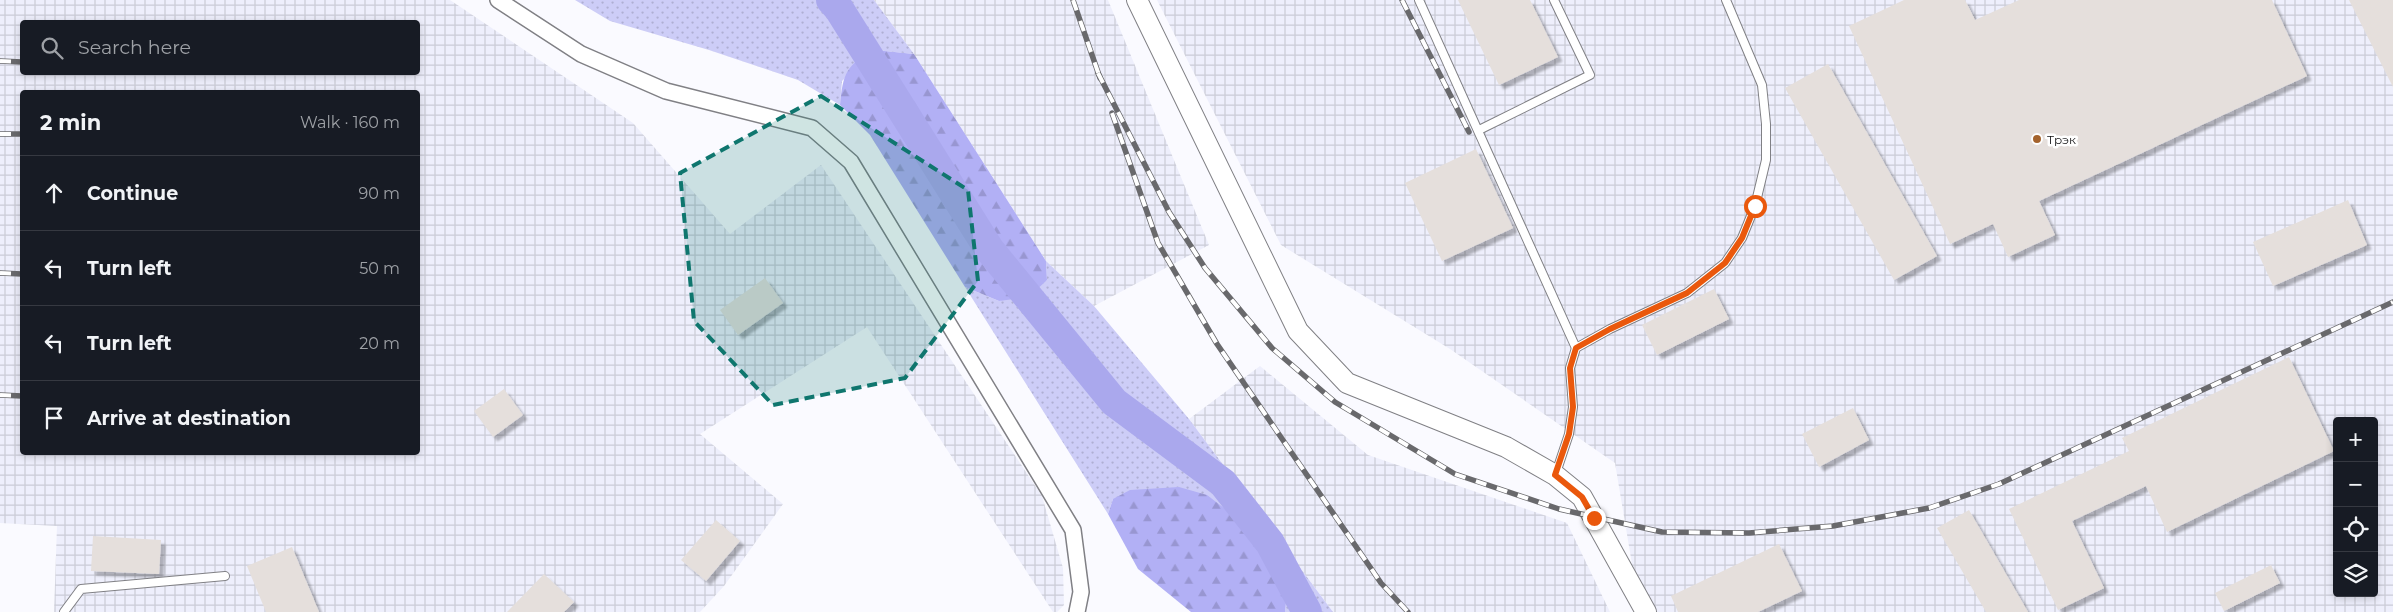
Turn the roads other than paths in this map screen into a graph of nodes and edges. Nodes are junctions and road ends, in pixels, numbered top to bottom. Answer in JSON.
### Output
{"nodes":[{"id":1,"x":498,"y":0,"type":"edge"},
{"id":2,"x":1137,"y":0,"type":"edge"},
{"id":3,"x":1418,"y":0,"type":"edge"},
{"id":4,"x":1554,"y":0,"type":"edge"},
{"id":5,"x":1726,"y":0,"type":"edge"},
{"id":6,"x":1479,"y":130,"type":"junction"},
{"id":7,"x":1576,"y":348,"type":"junction"},
{"id":8,"x":1555,"y":475,"type":"junction"},
{"id":9,"x":226,"y":576,"type":"dead end"},
{"id":10,"x":64,"y":612,"type":"edge"},
{"id":11,"x":1077,"y":612,"type":"edge"},
{"id":12,"x":1646,"y":612,"type":"edge"}],
"edges":[{"from":1,"to":11,"type":"street"},
{"from":2,"to":8,"type":"street"},
{"from":3,"to":6,"type":"lane"},
{"from":4,"to":6,"type":"lane"},
{"from":5,"to":7,"type":"lane"},
{"from":6,"to":7,"type":"lane"},
{"from":7,"to":8,"type":"lane"},
{"from":8,"to":12,"type":"street"},
{"from":9,"to":10,"type":"lane"}]}
